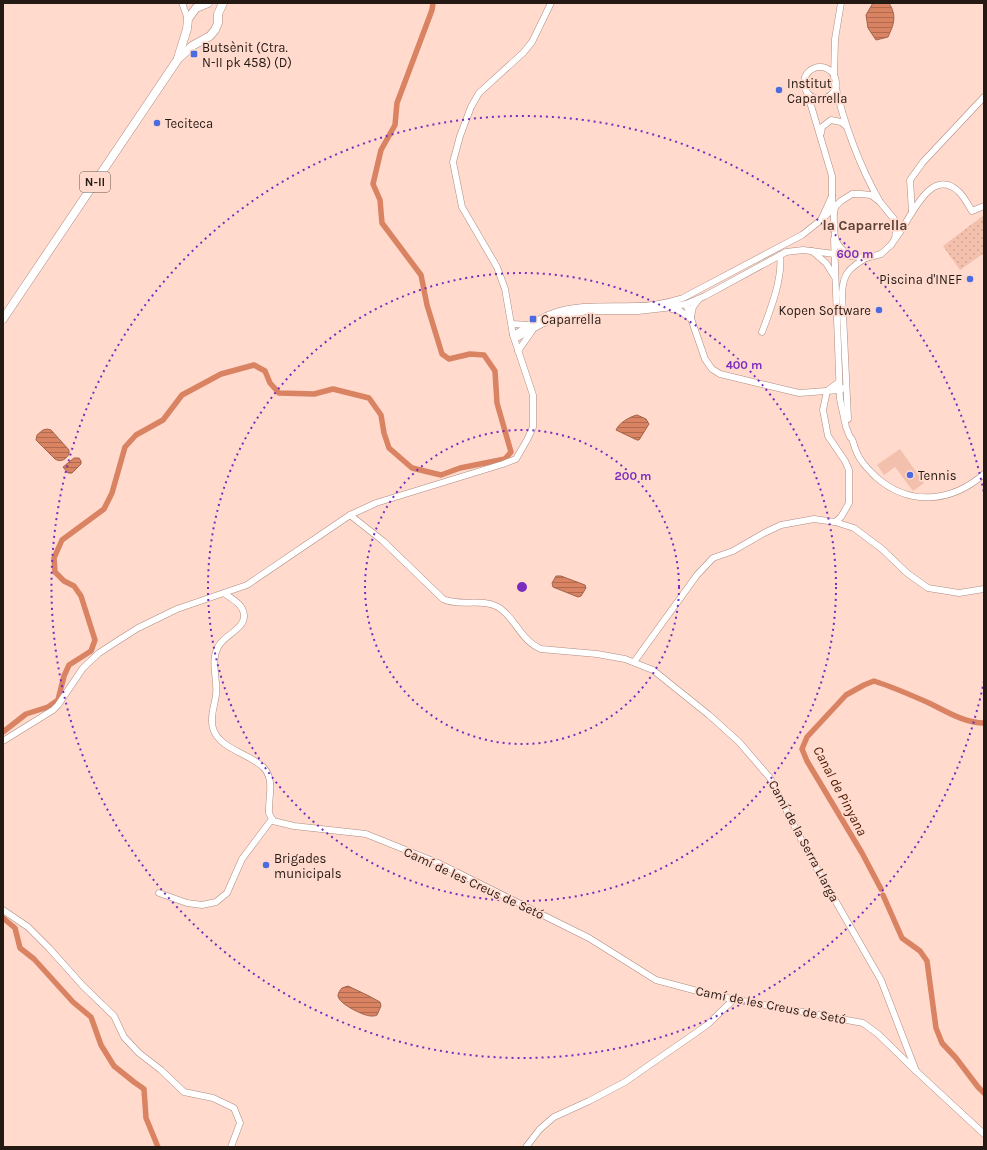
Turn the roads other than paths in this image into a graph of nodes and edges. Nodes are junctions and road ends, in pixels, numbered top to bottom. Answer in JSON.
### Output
{"nodes":[{"id":1,"x":184,"y":3,"type":"edge"},
{"id":2,"x":223,"y":3,"type":"edge"},
{"id":3,"x":551,"y":3,"type":"edge"},
{"id":4,"x":841,"y":3,"type":"edge"},
{"id":5,"x":204,"y":5,"type":"edge"},
{"id":6,"x":218,"y":14,"type":"junction"},
{"id":7,"x":188,"y":18,"type":"junction"},
{"id":8,"x":187,"y":29,"type":"junction"},
{"id":9,"x":203,"y":40,"type":"junction"},
{"id":10,"x":178,"y":59,"type":"junction"},
{"id":11,"x":834,"y":77,"type":"junction"},
{"id":12,"x":835,"y":84,"type":"junction"},
{"id":13,"x":807,"y":92,"type":"junction"},
{"id":14,"x":984,"y":97,"type":"edge"},
{"id":15,"x":848,"y":128,"type":"junction"},
{"id":16,"x":821,"y":135,"type":"junction"},
{"id":17,"x":832,"y":196,"type":"junction"},
{"id":18,"x":880,"y":202,"type":"junction"},
{"id":19,"x":984,"y":206,"type":"edge"},
{"id":20,"x":835,"y":209,"type":"junction"},
{"id":21,"x":912,"y":212,"type":"junction"},
{"id":22,"x":894,"y":219,"type":"junction"},
{"id":23,"x":821,"y":220,"type":"junction"},
{"id":24,"x":905,"y":225,"type":"junction"},
{"id":25,"x":834,"y":239,"type":"junction"},
{"id":26,"x":895,"y":239,"type":"junction"},
{"id":27,"x":812,"y":251,"type":"junction"},
{"id":28,"x":835,"y":253,"type":"junction"},
{"id":29,"x":780,"y":255,"type":"junction"},
{"id":30,"x":850,"y":256,"type":"junction"},
{"id":31,"x":866,"y":258,"type":"junction"},
{"id":32,"x":836,"y":279,"type":"junction"},
{"id":33,"x":697,"y":291,"type":"junction"},
{"id":34,"x":700,"y":298,"type":"junction"},
{"id":35,"x":671,"y":302,"type":"junction"},
{"id":36,"x":686,"y":304,"type":"junction"},
{"id":37,"x":12,"y":305,"type":"junction"},
{"id":38,"x":665,"y":308,"type":"junction"},
{"id":39,"x":3,"y":312,"type":"edge"},
{"id":40,"x":3,"y":319,"type":"edge"},
{"id":41,"x":691,"y":319,"type":"junction"},
{"id":42,"x":512,"y":324,"type":"junction"},
{"id":43,"x":531,"y":327,"type":"junction"},
{"id":44,"x":762,"y":332,"type":"dead end"},
{"id":45,"x":514,"y":337,"type":"junction"},
{"id":46,"x":518,"y":351,"type":"junction"},
{"id":47,"x":839,"y":382,"type":"junction"},
{"id":48,"x":846,"y":387,"type":"junction"},
{"id":49,"x":840,"y":390,"type":"junction"},
{"id":50,"x":827,"y":391,"type":"junction"},
{"id":51,"x":840,"y":399,"type":"junction"},
{"id":52,"x":848,"y":419,"type":"junction"},
{"id":53,"x":852,"y":439,"type":"junction"},
{"id":54,"x":984,"y":474,"type":"edge"},
{"id":55,"x":350,"y":515,"type":"junction"},
{"id":56,"x":835,"y":522,"type":"junction"},
{"id":57,"x":984,"y":589,"type":"edge"},
{"id":58,"x":224,"y":593,"type":"junction"},
{"id":59,"x":634,"y":662,"type":"junction"},
{"id":60,"x":3,"y":741,"type":"edge"},
{"id":61,"x":272,"y":819,"type":"junction"},
{"id":62,"x":159,"y":893,"type":"dead end"},
{"id":63,"x":3,"y":910,"type":"edge"},
{"id":64,"x":734,"y":999,"type":"junction"},
{"id":65,"x":916,"y":1071,"type":"junction"},
{"id":66,"x":984,"y":1134,"type":"edge"},
{"id":67,"x":232,"y":1147,"type":"edge"},
{"id":68,"x":526,"y":1147,"type":"edge"}],
"edges":[{"from":1,"to":5,"type":"street"},
{"from":1,"to":7,"type":"street"},
{"from":2,"to":6,"type":"main road","number":"N-II"},
{"from":3,"to":42,"type":"street"},
{"from":4,"to":11,"type":"street"},
{"from":5,"to":6,"type":"main road"},
{"from":5,"to":7,"type":"main road"},
{"from":6,"to":9,"type":"main road","number":"N-II"},
{"from":7,"to":8,"type":"main road","number":"N-II"},
{"from":8,"to":9,"type":"main road"},
{"from":8,"to":10,"type":"main road","number":"N-II"},
{"from":9,"to":10,"type":"main road","number":"N-II"},
{"from":10,"to":37,"type":"main road","number":"N-II"},
{"from":11,"to":12,"type":"street"},
{"from":11,"to":13,"type":"street"},
{"from":12,"to":13,"type":"street"},
{"from":12,"to":15,"type":"street"},
{"from":13,"to":16,"type":"street"},
{"from":14,"to":21,"type":"street"},
{"from":15,"to":16,"type":"street"},
{"from":15,"to":18,"type":"street"},
{"from":16,"to":17,"type":"street"},
{"from":17,"to":20,"type":"street"},
{"from":17,"to":23,"type":"street"},
{"from":18,"to":20,"type":"street"},
{"from":18,"to":22,"type":"street"},
{"from":19,"to":21,"type":"street"},
{"from":20,"to":23,"type":"street"},
{"from":20,"to":25,"type":"street"},
{"from":21,"to":24,"type":"street"},
{"from":22,"to":24,"type":"street"},
{"from":22,"to":26,"type":"street"},
{"from":23,"to":33,"type":"street"},
{"from":24,"to":26,"type":"street"},
{"from":25,"to":28,"type":"street"},
{"from":25,"to":30,"type":"street"},
{"from":26,"to":31,"type":"street"},
{"from":27,"to":28,"type":"street"},
{"from":27,"to":29,"type":"street"},
{"from":27,"to":32,"type":"street"},
{"from":28,"to":30,"type":"street"},
{"from":28,"to":32,"type":"street"},
{"from":29,"to":34,"type":"street"},
{"from":29,"to":44,"type":"street"},
{"from":30,"to":31,"type":"street"},
{"from":31,"to":48,"type":"street"},
{"from":32,"to":47,"type":"street"},
{"from":33,"to":35,"type":"street"},
{"from":33,"to":36,"type":"street"},
{"from":34,"to":36,"type":"street"},
{"from":34,"to":41,"type":"street"},
{"from":35,"to":36,"type":"street"},
{"from":35,"to":43,"type":"street"},
{"from":36,"to":38,"type":"street"},
{"from":36,"to":41,"type":"street"},
{"from":37,"to":39,"type":"main road"},
{"from":37,"to":40,"type":"main road","number":"N-II"},
{"from":38,"to":41,"type":"street"},
{"from":38,"to":43,"type":"street"},
{"from":41,"to":50,"type":"street"},
{"from":42,"to":43,"type":"street"},
{"from":42,"to":45,"type":"street"},
{"from":43,"to":45,"type":"street"},
{"from":43,"to":46,"type":"street"},
{"from":45,"to":46,"type":"street"},
{"from":46,"to":55,"type":"street"},
{"from":47,"to":49,"type":"street"},
{"from":47,"to":50,"type":"street"},
{"from":48,"to":49,"type":"street"},
{"from":48,"to":52,"type":"street"},
{"from":49,"to":50,"type":"street"},
{"from":49,"to":51,"type":"street"},
{"from":49,"to":52,"type":"street"},
{"from":50,"to":51,"type":"street"},
{"from":50,"to":56,"type":"street"},
{"from":51,"to":53,"type":"street"},
{"from":52,"to":53,"type":"street"},
{"from":53,"to":54,"type":"street"},
{"from":55,"to":58,"type":"street"},
{"from":55,"to":59,"type":"street","name":"Camí de la Serra Llarga"},
{"from":56,"to":57,"type":"street"},
{"from":56,"to":59,"type":"street"},
{"from":58,"to":60,"type":"street"},
{"from":58,"to":61,"type":"street"},
{"from":59,"to":65,"type":"street","name":"Camí de la Serra Llarga"},
{"from":61,"to":62,"type":"street"},
{"from":61,"to":64,"type":"street","name":"Camí de les Creus de Setó"},
{"from":63,"to":67,"type":"street"},
{"from":64,"to":65,"type":"street","name":"Camí de les Creus de Setó"},
{"from":64,"to":68,"type":"street"},
{"from":65,"to":66,"type":"street","name":"Camí de la Serra Llarga"}]}
